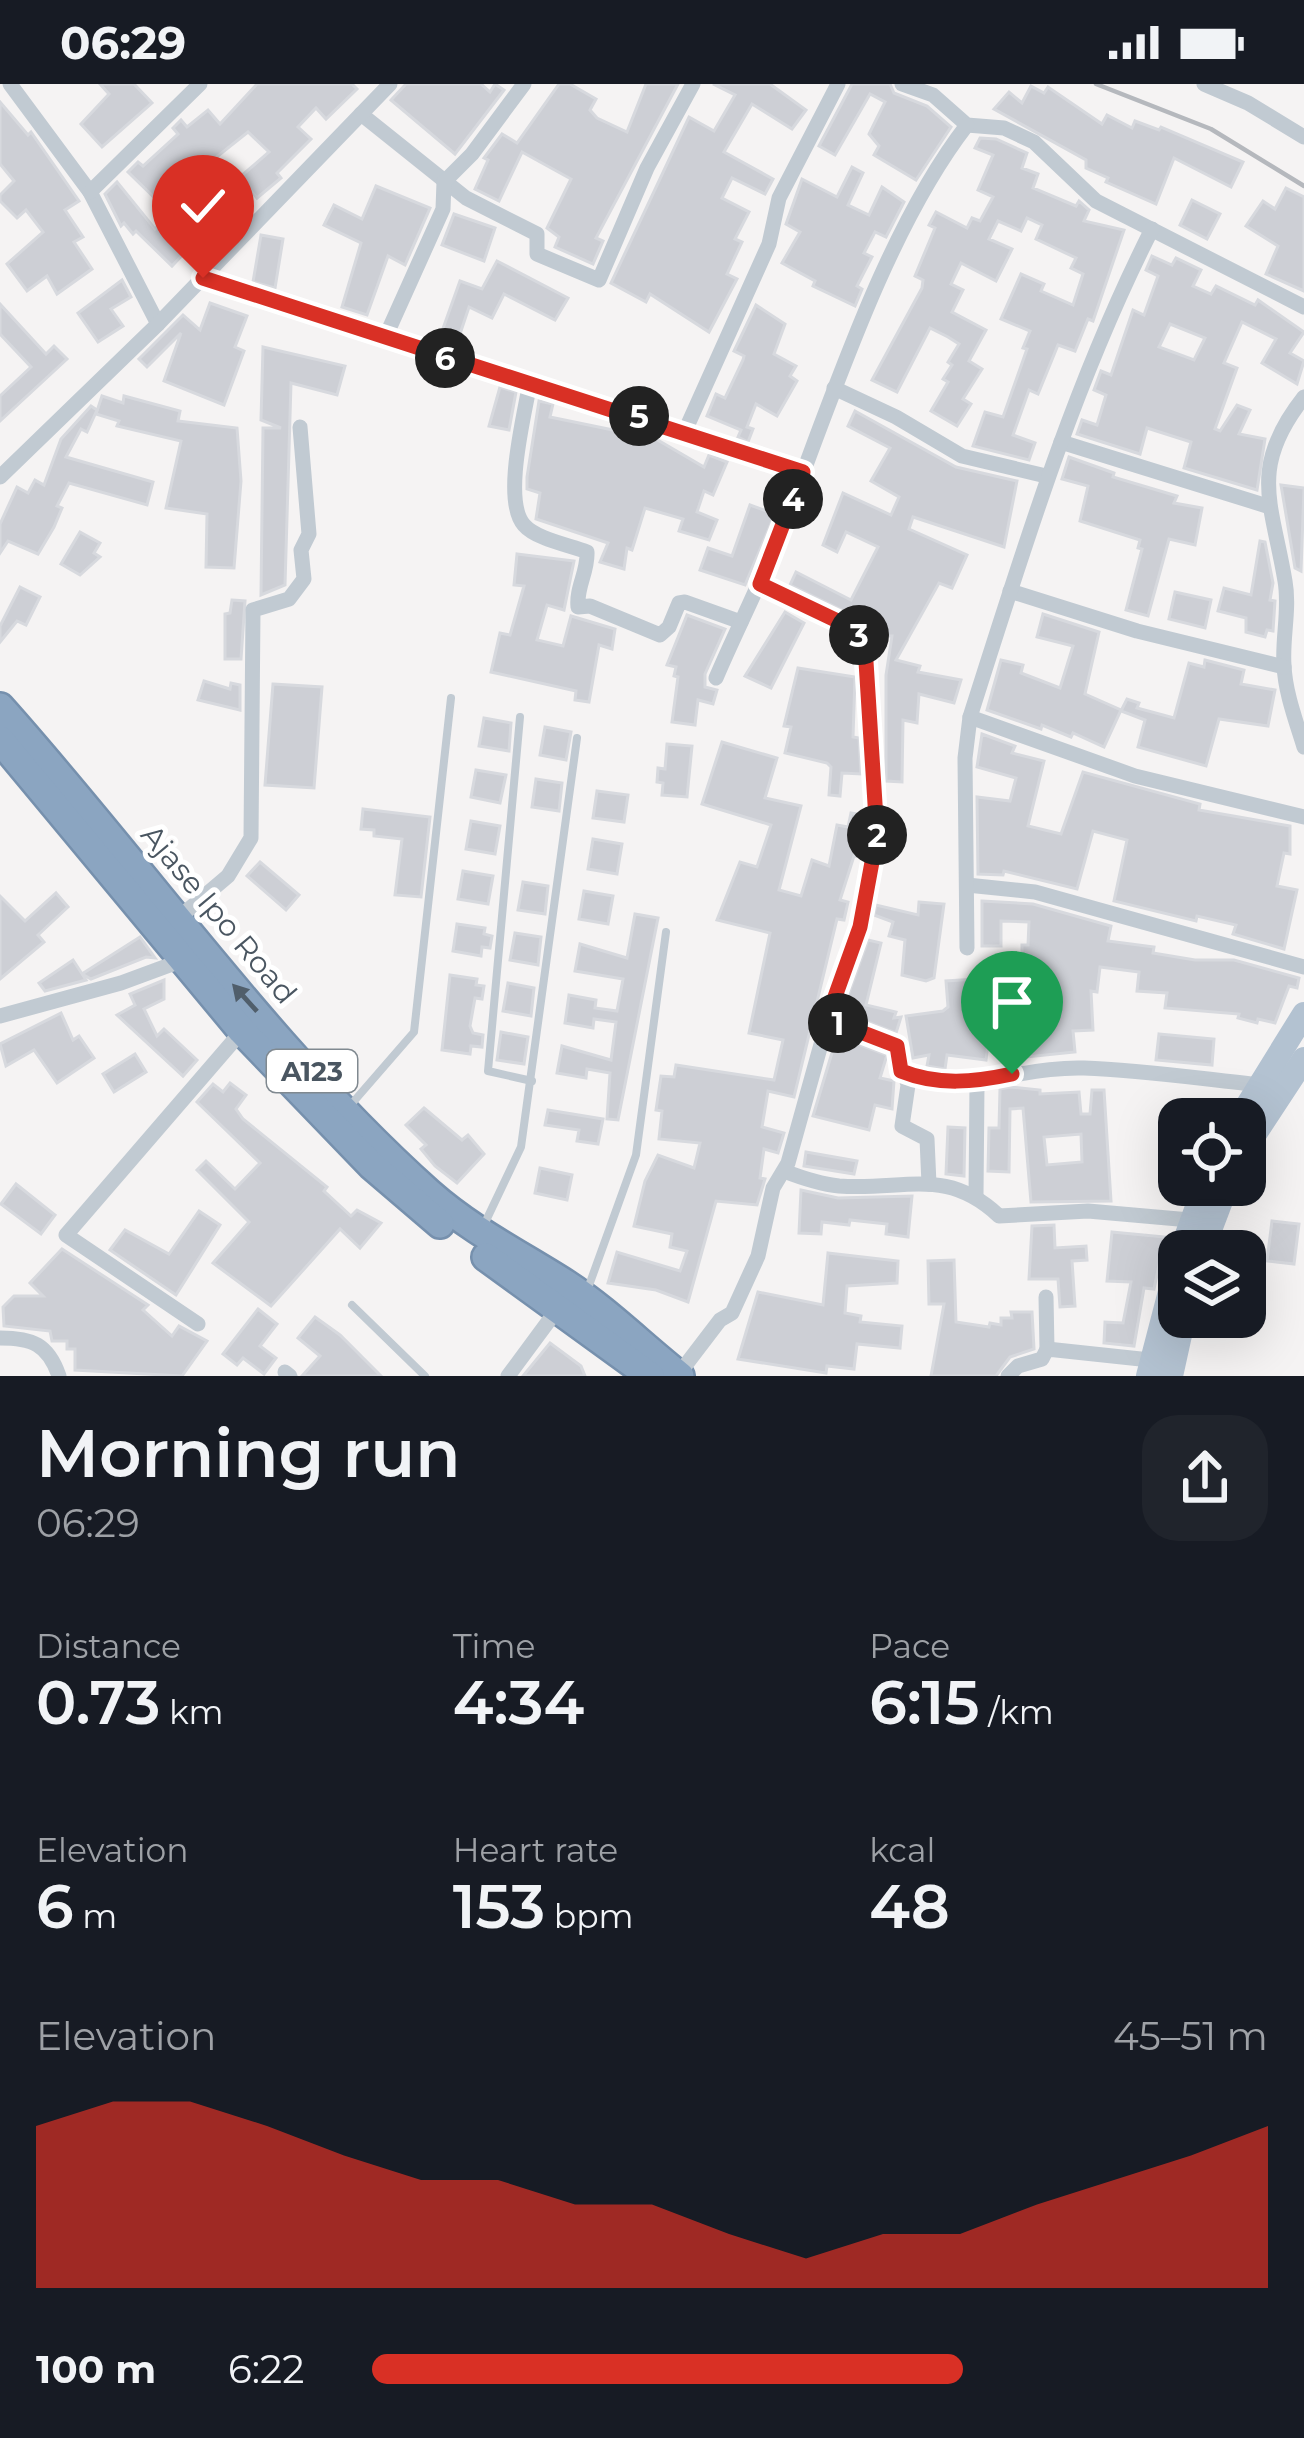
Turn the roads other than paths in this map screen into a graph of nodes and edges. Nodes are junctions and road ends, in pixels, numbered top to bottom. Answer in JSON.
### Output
{"nodes":[{"id":1,"x":10,"y":84,"type":"edge"},
{"id":2,"x":200,"y":84,"type":"edge"},
{"id":3,"x":389,"y":84,"type":"edge"},
{"id":4,"x":524,"y":84,"type":"edge"},
{"id":5,"x":693,"y":84,"type":"edge"},
{"id":6,"x":838,"y":84,"type":"edge"},
{"id":7,"x":902,"y":84,"type":"edge"},
{"id":8,"x":1213,"y":86,"type":"edge"},
{"id":9,"x":361,"y":114,"type":"junction"},
{"id":10,"x":967,"y":125,"type":"junction"},
{"id":11,"x":1304,"y":137,"type":"edge"},
{"id":12,"x":444,"y":182,"type":"junction"},
{"id":13,"x":90,"y":192,"type":"junction"},
{"id":14,"x":466,"y":198,"type":"junction"},
{"id":15,"x":443,"y":208,"type":"junction"},
{"id":16,"x":1152,"y":230,"type":"junction"},
{"id":17,"x":203,"y":278,"type":"junction"},
{"id":18,"x":1304,"y":307,"type":"edge"},
{"id":19,"x":158,"y":324,"type":"junction"},
{"id":20,"x":385,"y":338,"type":"junction"},
{"id":21,"x":530,"y":382,"type":"junction"},
{"id":22,"x":834,"y":388,"type":"junction"},
{"id":23,"x":1304,"y":397,"type":"edge"},
{"id":24,"x":300,"y":427,"type":"dead end"},
{"id":25,"x":686,"y":431,"type":"junction"},
{"id":26,"x":1061,"y":442,"type":"junction"},
{"id":27,"x":803,"y":472,"type":"junction"},
{"id":28,"x":1046,"y":476,"type":"junction"},
{"id":29,"x":0,"y":477,"type":"edge"},
{"id":30,"x":1267,"y":506,"type":"junction"},
{"id":31,"x":760,"y":584,"type":"junction"},
{"id":32,"x":1010,"y":591,"type":"junction"},
{"id":33,"x":740,"y":622,"type":"junction"},
{"id":34,"x":1284,"y":668,"type":"junction"},
{"id":35,"x":716,"y":678,"type":"dead end"},
{"id":36,"x":451,"y":698,"type":"dead end"},
{"id":37,"x":0,"y":707,"type":"edge"},
{"id":38,"x":520,"y":717,"type":"dead end"},
{"id":39,"x":970,"y":717,"type":"junction"},
{"id":40,"x":578,"y":737,"type":"dead end"},
{"id":41,"x":0,"y":740,"type":"edge"},
{"id":42,"x":1304,"y":747,"type":"edge"},
{"id":43,"x":1304,"y":817,"type":"edge"},
{"id":44,"x":967,"y":885,"type":"junction"},
{"id":45,"x":175,"y":921,"type":"junction"},
{"id":46,"x":666,"y":932,"type":"dead end"},
{"id":47,"x":967,"y":948,"type":"dead end"},
{"id":48,"x":191,"y":955,"type":"junction"},
{"id":49,"x":1304,"y":967,"type":"edge"},
{"id":50,"x":1304,"y":1014,"type":"edge"},
{"id":51,"x":0,"y":1016,"type":"edge"},
{"id":52,"x":827,"y":1019,"type":"junction"},
{"id":53,"x":242,"y":1031,"type":"junction"},
{"id":54,"x":1303,"y":1063,"type":"edge"},
{"id":55,"x":901,"y":1071,"type":"junction"},
{"id":56,"x":532,"y":1081,"type":"junction"},
{"id":57,"x":977,"y":1084,"type":"junction"},
{"id":58,"x":1261,"y":1085,"type":"junction"},
{"id":59,"x":1253,"y":1098,"type":"edge"},
{"id":60,"x":346,"y":1109,"type":"junction"},
{"id":61,"x":1266,"y":1118,"type":"edge"},
{"id":62,"x":784,"y":1172,"type":"junction"},
{"id":63,"x":928,"y":1184,"type":"junction"},
{"id":64,"x":976,"y":1195,"type":"junction"},
{"id":65,"x":1196,"y":1206,"type":"edge"},
{"id":66,"x":1190,"y":1220,"type":"junction"},
{"id":67,"x":1187,"y":1230,"type":"edge"},
{"id":68,"x":478,"y":1234,"type":"junction"},
{"id":69,"x":1046,"y":1297,"type":"dead end"},
{"id":70,"x":571,"y":1302,"type":"junction"},
{"id":71,"x":352,"y":1304,"type":"dead end"},
{"id":72,"x":198,"y":1324,"type":"dead end"},
{"id":73,"x":1158,"y":1335,"type":"edge"},
{"id":74,"x":0,"y":1338,"type":"edge"},
{"id":75,"x":1179,"y":1338,"type":"edge"},
{"id":76,"x":1047,"y":1349,"type":"junction"},
{"id":77,"x":1149,"y":1368,"type":"edge"},
{"id":78,"x":679,"y":1375,"type":"edge"},
{"id":79,"x":59,"y":1376,"type":"edge"},
{"id":80,"x":425,"y":1376,"type":"edge"},
{"id":81,"x":508,"y":1376,"type":"edge"},
{"id":82,"x":650,"y":1376,"type":"edge"},
{"id":83,"x":1008,"y":1376,"type":"edge"},
{"id":84,"x":1171,"y":1376,"type":"edge"}],
"edges":[{"from":1,"to":13,"type":"street"},
{"from":2,"to":13,"type":"street"},
{"from":3,"to":9,"type":"street"},
{"from":4,"to":12,"type":"street"},
{"from":5,"to":14,"type":"street"},
{"from":6,"to":25,"type":"street"},
{"from":7,"to":10,"type":"street"},
{"from":8,"to":11,"type":"street"},
{"from":9,"to":12,"type":"street"},
{"from":9,"to":17,"type":"street"},
{"from":10,"to":16,"type":"street"},
{"from":10,"to":22,"type":"street"},
{"from":12,"to":14,"type":"street"},
{"from":12,"to":15,"type":"street"},
{"from":13,"to":19,"type":"street"},
{"from":14,"to":15,"type":"street"},
{"from":15,"to":20,"type":"street"},
{"from":16,"to":18,"type":"street"},
{"from":16,"to":26,"type":"street"},
{"from":17,"to":19,"type":"street"},
{"from":17,"to":20,"type":"street"},
{"from":19,"to":29,"type":"street"},
{"from":20,"to":21,"type":"street"},
{"from":21,"to":25,"type":"street"},
{"from":21,"to":33,"type":"street"},
{"from":22,"to":27,"type":"street"},
{"from":22,"to":28,"type":"street"},
{"from":23,"to":30,"type":"street"},
{"from":24,"to":45,"type":"street"},
{"from":25,"to":27,"type":"street"},
{"from":26,"to":28,"type":"street"},
{"from":26,"to":30,"type":"street"},
{"from":27,"to":31,"type":"street"},
{"from":28,"to":32,"type":"street"},
{"from":30,"to":34,"type":"street"},
{"from":31,"to":33,"type":"street"},
{"from":31,"to":52,"type":"street"},
{"from":32,"to":34,"type":"street"},
{"from":32,"to":39,"type":"street"},
{"from":33,"to":35,"type":"street"},
{"from":34,"to":42,"type":"street"},
{"from":36,"to":60,"type":"lane"},
{"from":37,"to":45,"type":"highway","name":"Ajase Ipo Road","number":"A123"},
{"from":38,"to":56,"type":"lane"},
{"from":39,"to":43,"type":"street"},
{"from":39,"to":44,"type":"street"},
{"from":40,"to":56,"type":"lane"},
{"from":41,"to":48,"type":"highway","name":"Ajase Ipo Road","number":"A123"},
{"from":44,"to":47,"type":"street"},
{"from":44,"to":49,"type":"street"},
{"from":45,"to":48,"type":"highway","name":"Ajase Ipo Road","number":"A123"},
{"from":46,"to":70,"type":"lane"},
{"from":48,"to":51,"type":"street"},
{"from":48,"to":53,"type":"highway","name":"Ajase Ipo Road","number":"A123"},
{"from":60,"to":48,"type":"highway","name":"Ajase Ipo Road","number":"A123","one_way":true},
{"from":50,"to":58,"type":"main road"},
{"from":52,"to":55,"type":"street"},
{"from":52,"to":62,"type":"street"},
{"from":53,"to":70,"type":"highway","name":"Ajase Ipo Road","number":"A123"},
{"from":53,"to":72,"type":"street"},
{"from":54,"to":61,"type":"main road"},
{"from":55,"to":57,"type":"street"},
{"from":55,"to":63,"type":"street"},
{"from":56,"to":68,"type":"lane"},
{"from":57,"to":58,"type":"street"},
{"from":57,"to":64,"type":"street"},
{"from":58,"to":59,"type":"main road"},
{"from":60,"to":68,"type":"highway","name":"Ajase Ipo Road","number":"A123"},
{"from":62,"to":63,"type":"street"},
{"from":62,"to":78,"type":"street"},
{"from":63,"to":64,"type":"street"},
{"from":64,"to":66,"type":"street"},
{"from":65,"to":66,"type":"main road"},
{"from":66,"to":67,"type":"main road"},
{"from":68,"to":70,"type":"highway","name":"Ajase Ipo Road","number":"A123"},
{"from":69,"to":76,"type":"street"},
{"from":70,"to":78,"type":"highway","name":"Ajase Ipo Road","number":"A123"},
{"from":70,"to":81,"type":"street"},
{"from":70,"to":82,"type":"highway","name":"Ajase Ipo Road","number":"A123"},
{"from":71,"to":80,"type":"lane"},
{"from":73,"to":77,"type":"main road"},
{"from":74,"to":79,"type":"street"},
{"from":75,"to":84,"type":"main road"},
{"from":76,"to":77,"type":"street"},
{"from":76,"to":83,"type":"street"}]}
